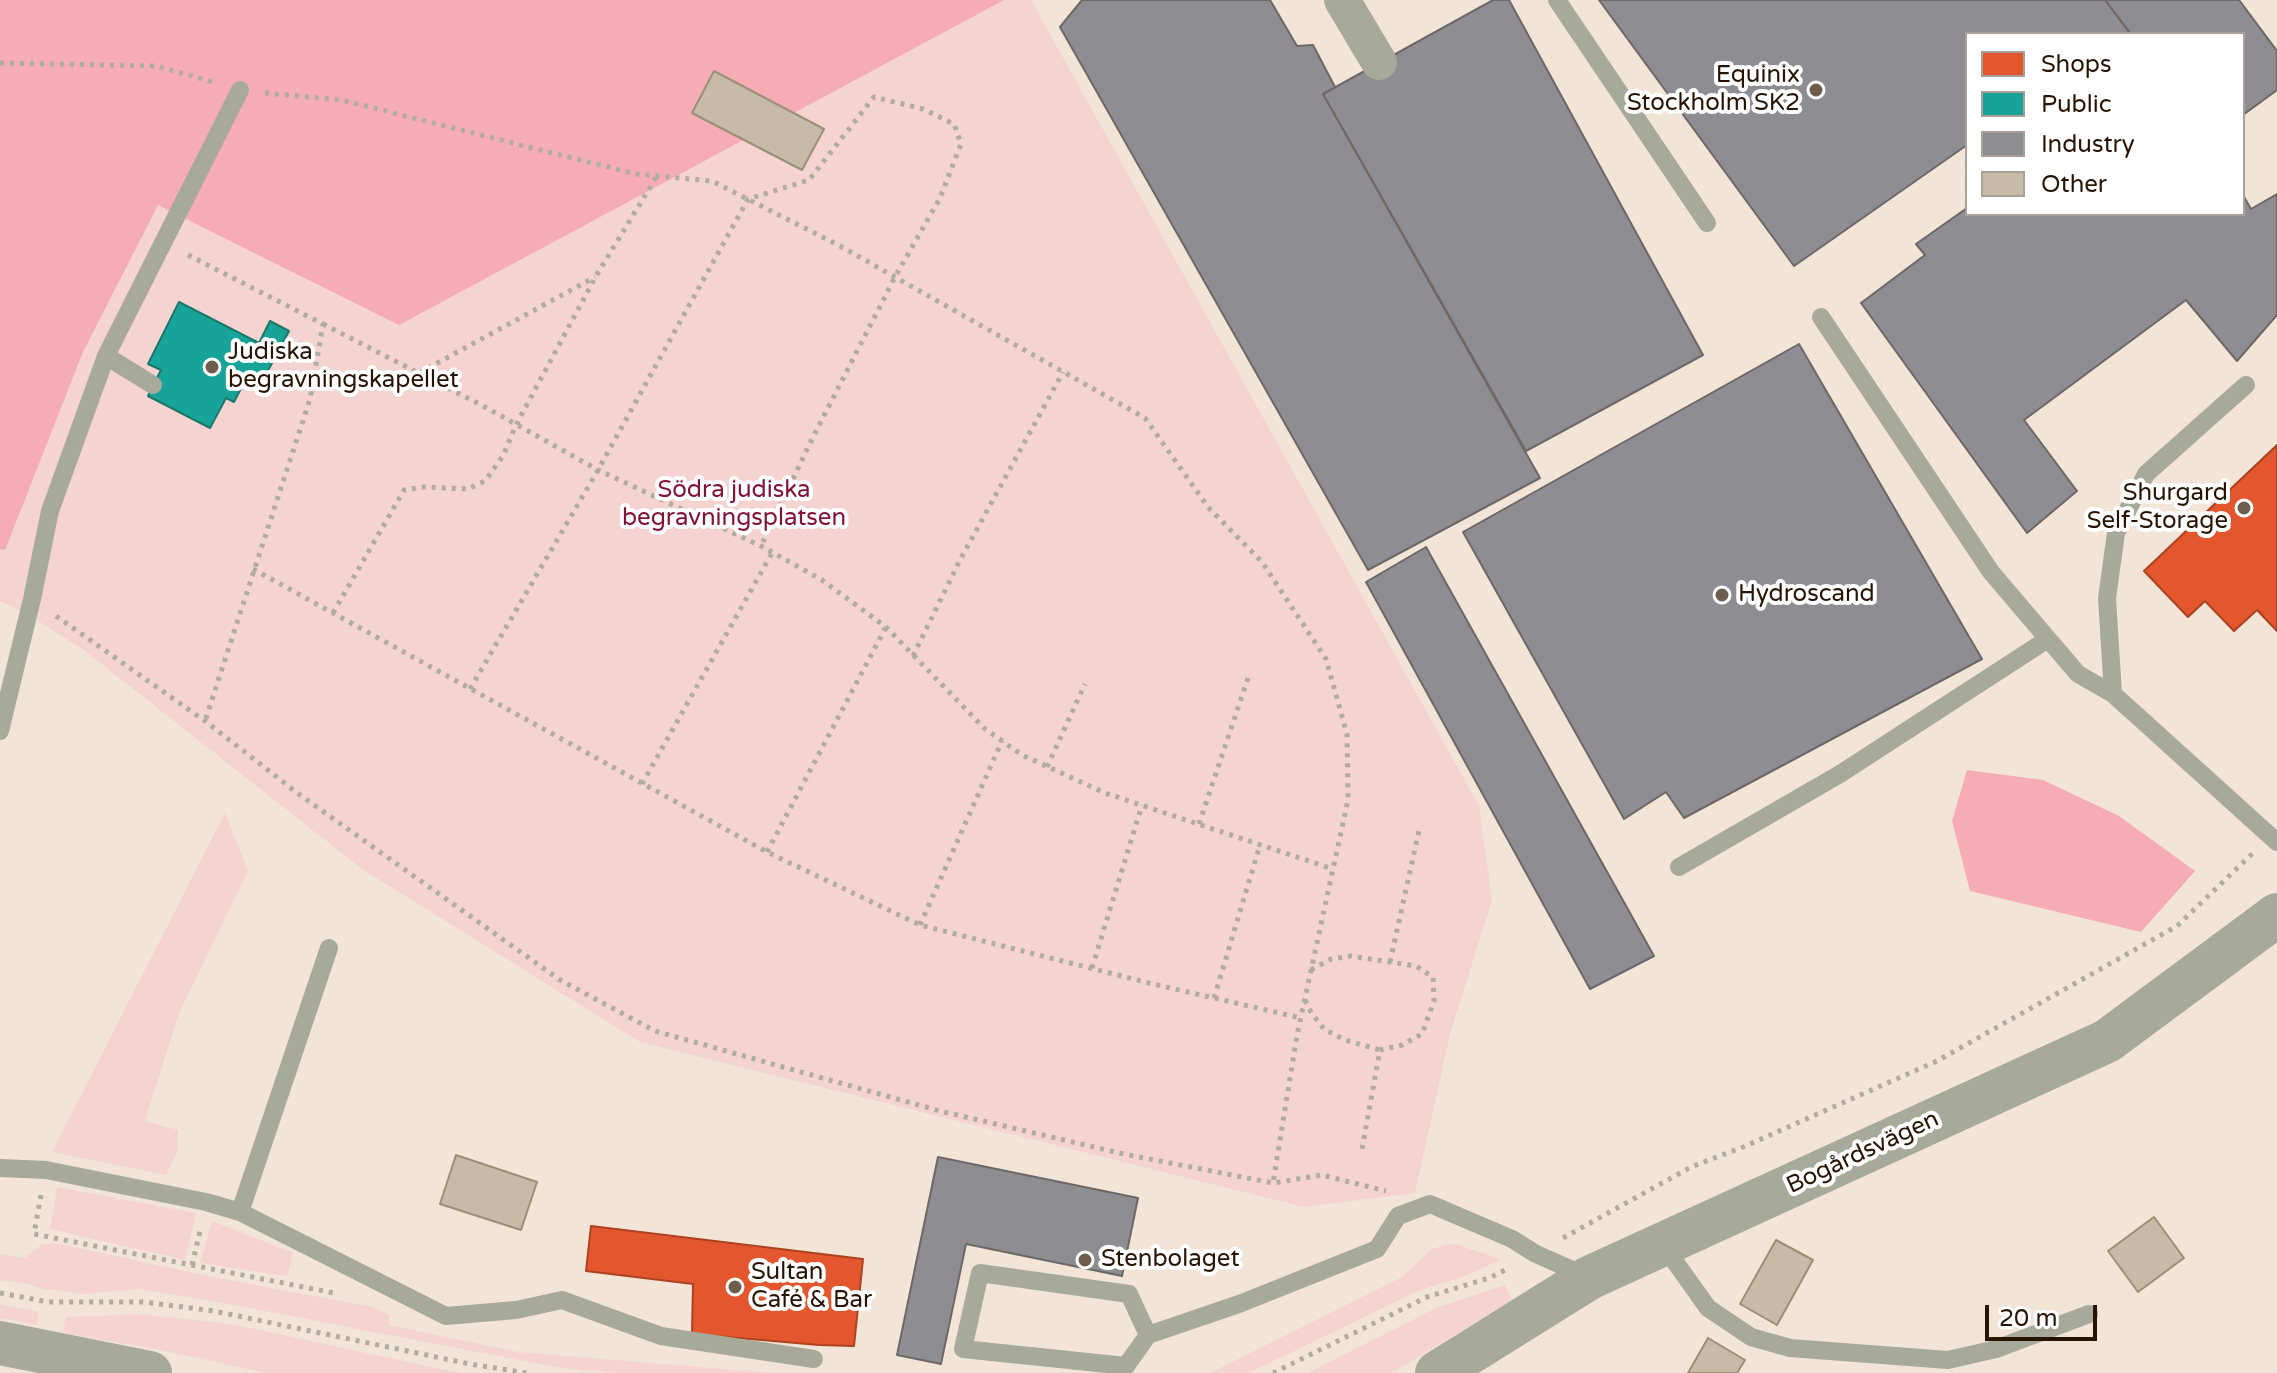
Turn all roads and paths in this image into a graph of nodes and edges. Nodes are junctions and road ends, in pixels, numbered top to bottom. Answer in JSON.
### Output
{"nodes":[{"id":1,"x":1342,"y":0,"type":"edge"},
{"id":2,"x":1557,"y":0,"type":"edge"},
{"id":3,"x":1379,"y":62,"type":"dead end"},
{"id":4,"x":0,"y":63,"type":"edge"},
{"id":5,"x":240,"y":90,"type":"junction"},
{"id":6,"x":657,"y":176,"type":"junction"},
{"id":7,"x":748,"y":199,"type":"junction"},
{"id":8,"x":1707,"y":223,"type":"dead end"},
{"id":9,"x":163,"y":242,"type":"junction"},
{"id":10,"x":596,"y":276,"type":"junction"},
{"id":11,"x":895,"y":277,"type":"junction"},
{"id":12,"x":1821,"y":317,"type":"dead end"},
{"id":13,"x":323,"y":324,"type":"junction"},
{"id":14,"x":106,"y":356,"type":"junction"},
{"id":15,"x":1063,"y":372,"type":"junction"},
{"id":16,"x":419,"y":373,"type":"junction"},
{"id":17,"x":153,"y":385,"type":"dead end"},
{"id":18,"x":2246,"y":385,"type":"dead end"},
{"id":19,"x":516,"y":425,"type":"junction"},
{"id":20,"x":598,"y":470,"type":"junction"},
{"id":21,"x":761,"y":546,"type":"junction"},
{"id":22,"x":772,"y":553,"type":"junction"},
{"id":23,"x":253,"y":569,"type":"junction"},
{"id":24,"x":32,"y":599,"type":"junction"},
{"id":25,"x":333,"y":613,"type":"junction"},
{"id":26,"x":886,"y":627,"type":"junction"},
{"id":27,"x":2048,"y":639,"type":"junction"},
{"id":28,"x":913,"y":656,"type":"junction"},
{"id":29,"x":1249,"y":675,"type":"dead end"},
{"id":30,"x":1085,"y":684,"type":"dead end"},
{"id":31,"x":470,"y":689,"type":"junction"},
{"id":32,"x":2113,"y":694,"type":"junction"},
{"id":33,"x":205,"y":721,"type":"junction"},
{"id":34,"x":0,"y":731,"type":"edge"},
{"id":35,"x":1002,"y":741,"type":"junction"},
{"id":36,"x":1047,"y":767,"type":"junction"},
{"id":37,"x":642,"y":784,"type":"junction"},
{"id":38,"x":1142,"y":805,"type":"junction"},
{"id":39,"x":1199,"y":824,"type":"junction"},
{"id":40,"x":1420,"y":826,"type":"dead end"},
{"id":41,"x":2274,"y":839,"type":"edge"},
{"id":42,"x":1260,"y":845,"type":"junction"},
{"id":43,"x":767,"y":852,"type":"junction"},
{"id":44,"x":1679,"y":867,"type":"dead end"},
{"id":45,"x":1333,"y":869,"type":"junction"},
{"id":46,"x":2277,"y":915,"type":"edge"},
{"id":47,"x":920,"y":925,"type":"junction"},
{"id":48,"x":329,"y":948,"type":"dead end"},
{"id":49,"x":1390,"y":962,"type":"junction"},
{"id":50,"x":1092,"y":968,"type":"junction"},
{"id":51,"x":1311,"y":970,"type":"junction"},
{"id":52,"x":1214,"y":998,"type":"junction"},
{"id":53,"x":1305,"y":999,"type":"junction"},
{"id":54,"x":1301,"y":1018,"type":"junction"},
{"id":55,"x":1380,"y":1050,"type":"junction"},
{"id":56,"x":1362,"y":1149,"type":"dead end"},
{"id":57,"x":0,"y":1168,"type":"edge"},
{"id":58,"x":46,"y":1170,"type":"junction"},
{"id":59,"x":1273,"y":1183,"type":"junction"},
{"id":60,"x":206,"y":1202,"type":"junction"},
{"id":61,"x":1430,"y":1204,"type":"junction"},
{"id":62,"x":240,"y":1212,"type":"junction"},
{"id":63,"x":1663,"y":1244,"type":"junction"},
{"id":64,"x":1536,"y":1254,"type":"junction"},
{"id":65,"x":192,"y":1265,"type":"junction"},
{"id":66,"x":1589,"y":1278,"type":"junction"},
{"id":67,"x":0,"y":1293,"type":"edge"},
{"id":68,"x":342,"y":1295,"type":"dead end"},
{"id":69,"x":2089,"y":1314,"type":"dead end"},
{"id":70,"x":1148,"y":1335,"type":"junction"},
{"id":71,"x":0,"y":1343,"type":"edge"},
{"id":72,"x":814,"y":1359,"type":"dead end"},
{"id":73,"x":150,"y":1373,"type":"edge"},
{"id":74,"x":527,"y":1373,"type":"edge"},
{"id":75,"x":1273,"y":1373,"type":"edge"},
{"id":76,"x":1437,"y":1373,"type":"edge"}],
"edges":[{"from":1,"to":3,"type":"street"},
{"from":2,"to":8,"type":"lane"},
{"from":4,"to":5,"type":"path"},
{"from":5,"to":6,"type":"path"},
{"from":5,"to":9,"type":"lane"},
{"from":6,"to":7,"type":"path"},
{"from":6,"to":10,"type":"path"},
{"from":7,"to":11,"type":"path"},
{"from":7,"to":11,"type":"path"},
{"from":7,"to":20,"type":"path"},
{"from":9,"to":13,"type":"path"},
{"from":9,"to":14,"type":"lane"},
{"from":10,"to":16,"type":"path"},
{"from":10,"to":19,"type":"path"},
{"from":11,"to":15,"type":"path"},
{"from":11,"to":21,"type":"path"},
{"from":12,"to":27,"type":"lane"},
{"from":13,"to":16,"type":"path"},
{"from":13,"to":23,"type":"path"},
{"from":14,"to":17,"type":"lane"},
{"from":14,"to":24,"type":"lane"},
{"from":15,"to":28,"type":"path"},
{"from":15,"to":45,"type":"path"},
{"from":16,"to":19,"type":"path"},
{"from":18,"to":32,"type":"lane"},
{"from":19,"to":20,"type":"path"},
{"from":19,"to":25,"type":"path"},
{"from":20,"to":21,"type":"path"},
{"from":20,"to":31,"type":"path"},
{"from":21,"to":22,"type":"path"},
{"from":22,"to":26,"type":"path"},
{"from":22,"to":37,"type":"path"},
{"from":23,"to":25,"type":"path"},
{"from":23,"to":33,"type":"path"},
{"from":24,"to":33,"type":"path"},
{"from":24,"to":34,"type":"lane"},
{"from":25,"to":31,"type":"path"},
{"from":26,"to":28,"type":"path"},
{"from":26,"to":43,"type":"path"},
{"from":27,"to":32,"type":"lane"},
{"from":27,"to":44,"type":"lane"},
{"from":28,"to":35,"type":"path"},
{"from":29,"to":39,"type":"path"},
{"from":30,"to":36,"type":"path"},
{"from":31,"to":37,"type":"path"},
{"from":32,"to":41,"type":"lane"},
{"from":33,"to":59,"type":"path"},
{"from":35,"to":36,"type":"path"},
{"from":35,"to":47,"type":"path"},
{"from":36,"to":38,"type":"path"},
{"from":37,"to":43,"type":"path"},
{"from":38,"to":39,"type":"path"},
{"from":38,"to":50,"type":"path"},
{"from":39,"to":42,"type":"path"},
{"from":40,"to":49,"type":"path"},
{"from":41,"to":64,"type":"path"},
{"from":42,"to":45,"type":"path"},
{"from":42,"to":52,"type":"path"},
{"from":43,"to":47,"type":"path"},
{"from":45,"to":51,"type":"path"},
{"from":46,"to":63,"type":"street","name":"Bogårdsvägen"},
{"from":47,"to":50,"type":"path"},
{"from":48,"to":62,"type":"lane"},
{"from":49,"to":51,"type":"path"},
{"from":49,"to":55,"type":"path"},
{"from":50,"to":52,"type":"path"},
{"from":51,"to":53,"type":"path"},
{"from":52,"to":54,"type":"path"},
{"from":53,"to":54,"type":"path"},
{"from":53,"to":55,"type":"path"},
{"from":54,"to":59,"type":"path"},
{"from":55,"to":56,"type":"path"},
{"from":57,"to":58,"type":"lane"},
{"from":58,"to":60,"type":"lane"},
{"from":58,"to":65,"type":"path"},
{"from":59,"to":61,"type":"path"},
{"from":60,"to":62,"type":"lane"},
{"from":60,"to":65,"type":"path"},
{"from":61,"to":64,"type":"lane"},
{"from":61,"to":70,"type":"lane"},
{"from":62,"to":72,"type":"lane"},
{"from":63,"to":66,"type":"street","name":"Bogårdsvägen"},
{"from":63,"to":69,"type":"lane"},
{"from":64,"to":66,"type":"lane"},
{"from":64,"to":75,"type":"path"},
{"from":65,"to":68,"type":"path"},
{"from":66,"to":76,"type":"street","name":"Bogårdsvägen"},
{"from":67,"to":74,"type":"path"},
{"from":70,"to":70,"type":"lane"},
{"from":71,"to":73,"type":"street"}]}
